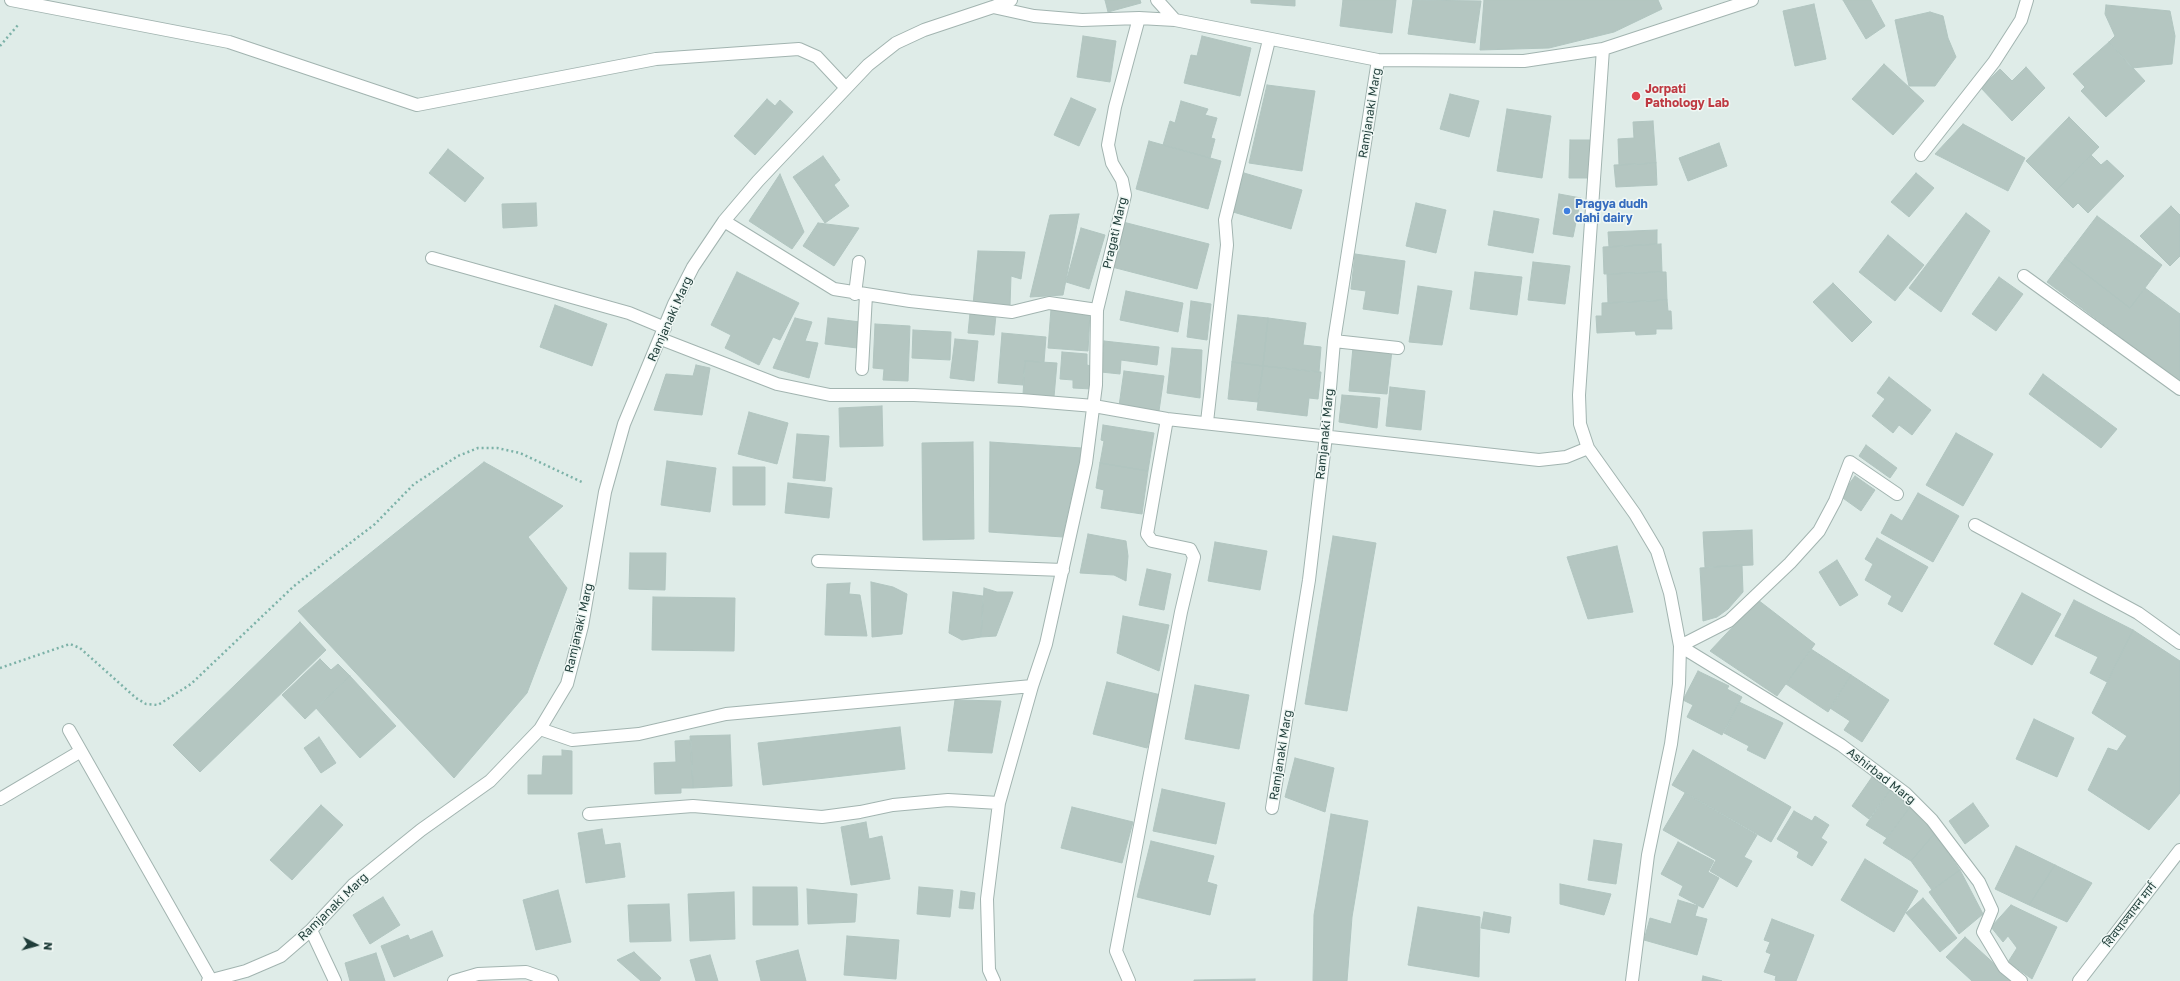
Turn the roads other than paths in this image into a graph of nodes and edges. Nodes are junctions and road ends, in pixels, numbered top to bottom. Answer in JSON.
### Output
{"nodes":[{"id":1,"x":11,"y":0,"type":"edge"},
{"id":2,"x":1011,"y":0,"type":"edge"},
{"id":3,"x":1157,"y":0,"type":"edge"},
{"id":4,"x":1752,"y":0,"type":"edge"},
{"id":5,"x":2027,"y":0,"type":"edge"},
{"id":6,"x":993,"y":7,"type":"junction"},
{"id":7,"x":1139,"y":18,"type":"junction"},
{"id":8,"x":1175,"y":20,"type":"junction"},
{"id":9,"x":1269,"y":40,"type":"junction"},
{"id":10,"x":1603,"y":49,"type":"junction"},
{"id":11,"x":1378,"y":60,"type":"junction"},
{"id":12,"x":846,"y":88,"type":"junction"},
{"id":13,"x":1921,"y":155,"type":"dead end"},
{"id":14,"x":724,"y":221,"type":"junction"},
{"id":15,"x":432,"y":258,"type":"dead end"},
{"id":16,"x":859,"y":262,"type":"dead end"},
{"id":17,"x":2024,"y":276,"type":"dead end"},
{"id":18,"x":861,"y":294,"type":"junction"},
{"id":19,"x":1097,"y":310,"type":"junction"},
{"id":20,"x":663,"y":333,"type":"junction"},
{"id":21,"x":1334,"y":341,"type":"junction"},
{"id":22,"x":1398,"y":348,"type":"dead end"},
{"id":23,"x":862,"y":369,"type":"dead end"},
{"id":24,"x":2180,"y":389,"type":"edge"},
{"id":25,"x":1094,"y":406,"type":"junction"},
{"id":26,"x":1167,"y":419,"type":"junction"},
{"id":27,"x":1207,"y":422,"type":"junction"},
{"id":28,"x":1326,"y":436,"type":"junction"},
{"id":29,"x":1588,"y":448,"type":"junction"},
{"id":30,"x":1897,"y":494,"type":"dead end"},
{"id":31,"x":1975,"y":525,"type":"dead end"},
{"id":32,"x":818,"y":561,"type":"dead end"},
{"id":33,"x":1063,"y":570,"type":"junction"},
{"id":34,"x":2180,"y":643,"type":"edge"},
{"id":35,"x":1680,"y":646,"type":"junction"},
{"id":36,"x":1032,"y":686,"type":"junction"},
{"id":37,"x":540,"y":729,"type":"junction"},
{"id":38,"x":69,"y":730,"type":"dead end"},
{"id":39,"x":81,"y":751,"type":"junction"},
{"id":40,"x":0,"y":799,"type":"edge"},
{"id":41,"x":999,"y":803,"type":"junction"},
{"id":42,"x":1272,"y":808,"type":"dead end"},
{"id":43,"x":589,"y":814,"type":"dead end"},
{"id":44,"x":2180,"y":850,"type":"edge"},
{"id":45,"x":311,"y":930,"type":"junction"},
{"id":46,"x":247,"y":976,"type":"edge"},
{"id":47,"x":210,"y":981,"type":"edge"},
{"id":48,"x":335,"y":981,"type":"edge"},
{"id":49,"x":454,"y":981,"type":"edge"},
{"id":50,"x":552,"y":981,"type":"edge"},
{"id":51,"x":994,"y":981,"type":"edge"},
{"id":52,"x":1129,"y":981,"type":"edge"},
{"id":53,"x":1632,"y":981,"type":"edge"},
{"id":54,"x":2021,"y":981,"type":"edge"},
{"id":55,"x":2079,"y":981,"type":"edge"}],
"edges":[{"from":1,"to":12,"type":"street"},
{"from":2,"to":6,"type":"street"},
{"from":3,"to":8,"type":"street"},
{"from":4,"to":10,"type":"street","name":"Ramjanaki Marg"},
{"from":5,"to":13,"type":"street"},
{"from":6,"to":7,"type":"street","name":"Ramjanaki Marg"},
{"from":6,"to":12,"type":"street","name":"Ramjanaki Marg"},
{"from":7,"to":8,"type":"street","name":"Ramjanaki Marg"},
{"from":7,"to":19,"type":"street","name":"Pragati Marg"},
{"from":8,"to":9,"type":"street","name":"Ramjanaki Marg"},
{"from":9,"to":11,"type":"street","name":"Ramjanaki Marg"},
{"from":9,"to":27,"type":"street"},
{"from":10,"to":11,"type":"street","name":"Ramjanaki Marg"},
{"from":10,"to":29,"type":"street"},
{"from":11,"to":21,"type":"street","name":"Ramjanaki Marg"},
{"from":12,"to":14,"type":"street","name":"Ramjanaki Marg"},
{"from":14,"to":18,"type":"street"},
{"from":14,"to":20,"type":"street","name":"Ramjanaki Marg"},
{"from":15,"to":20,"type":"street"},
{"from":16,"to":18,"type":"street"},
{"from":17,"to":24,"type":"street"},
{"from":18,"to":19,"type":"street"},
{"from":18,"to":23,"type":"street"},
{"from":19,"to":25,"type":"street","name":"Pragati Marg"},
{"from":20,"to":25,"type":"street"},
{"from":20,"to":37,"type":"street","name":"Ramjanaki Marg"},
{"from":21,"to":22,"type":"street"},
{"from":21,"to":28,"type":"street","name":"Ramjanaki Marg"},
{"from":25,"to":26,"type":"street"},
{"from":25,"to":33,"type":"street","name":"Pragati Marg"},
{"from":26,"to":27,"type":"street"},
{"from":26,"to":52,"type":"street"},
{"from":27,"to":28,"type":"street"},
{"from":28,"to":29,"type":"street"},
{"from":28,"to":42,"type":"street","name":"Ramjanaki Marg"},
{"from":29,"to":35,"type":"street"},
{"from":30,"to":35,"type":"street"},
{"from":31,"to":34,"type":"street"},
{"from":32,"to":33,"type":"street"},
{"from":33,"to":36,"type":"street","name":"Pragati Marg"},
{"from":35,"to":53,"type":"street"},
{"from":35,"to":54,"type":"street","name":"Ashirbad Marg"},
{"from":36,"to":37,"type":"street"},
{"from":36,"to":41,"type":"street","name":"Pragati Marg"},
{"from":37,"to":45,"type":"street","name":"Ramjanaki Marg"},
{"from":38,"to":39,"type":"street"},
{"from":39,"to":40,"type":"street"},
{"from":39,"to":47,"type":"street"},
{"from":41,"to":43,"type":"street"},
{"from":41,"to":51,"type":"street","name":"Pragati Marg"},
{"from":44,"to":55,"type":"street","name":"शिवपाञ्चायन मार्ग"},
{"from":45,"to":46,"type":"street","name":"Ramjanaki Marg"},
{"from":45,"to":48,"type":"street"},
{"from":46,"to":47,"type":"street","name":"Ramjanaki Marg"},
{"from":49,"to":50,"type":"street"}]}
